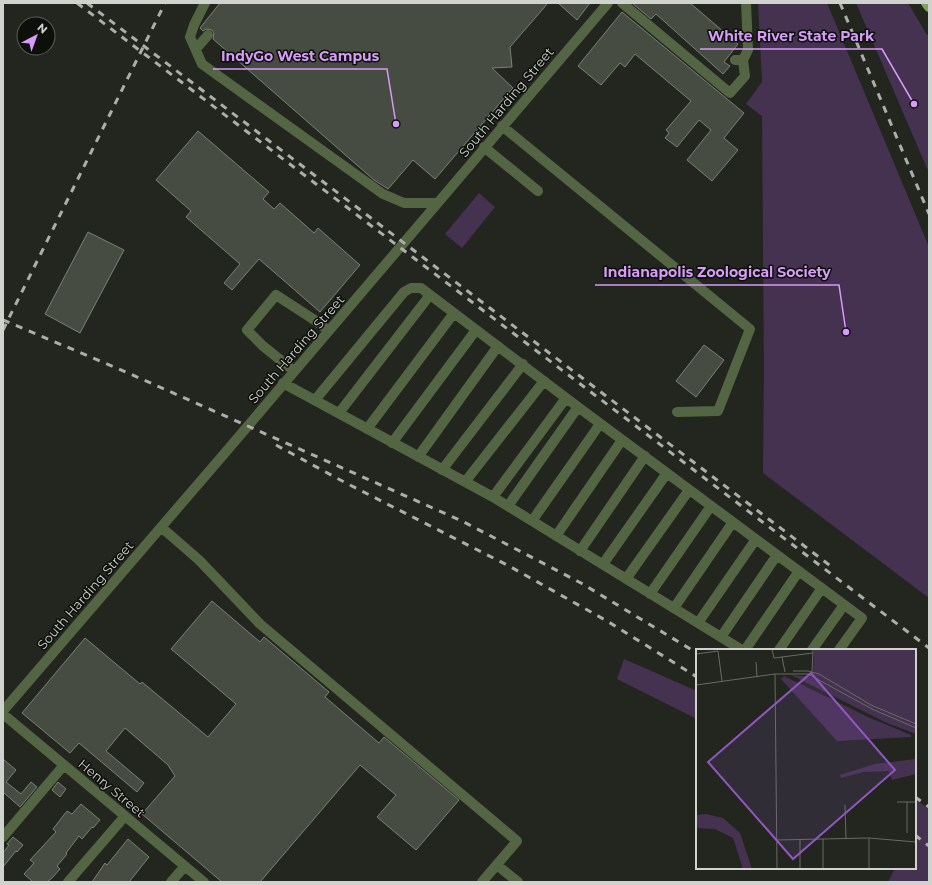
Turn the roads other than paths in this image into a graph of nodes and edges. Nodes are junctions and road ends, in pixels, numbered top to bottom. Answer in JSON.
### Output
{"nodes":[{"id":1,"x":205,"y":3,"type":"edge"},
{"id":2,"x":608,"y":3,"type":"edge"},
{"id":3,"x":622,"y":3,"type":"edge"},
{"id":4,"x":746,"y":3,"type":"edge"},
{"id":5,"x":926,"y":3,"type":"edge"},
{"id":6,"x":929,"y":7,"type":"edge"},
{"id":7,"x":208,"y":35,"type":"dead end"},
{"id":8,"x":196,"y":49,"type":"junction"},
{"id":9,"x":502,"y":126,"type":"junction"},
{"id":10,"x":484,"y":148,"type":"junction"},
{"id":11,"x":538,"y":191,"type":"dead end"},
{"id":12,"x":437,"y":203,"type":"junction"},
{"id":13,"x":430,"y":295,"type":"junction"},
{"id":14,"x":454,"y":313,"type":"junction"},
{"id":15,"x":476,"y":330,"type":"junction"},
{"id":16,"x":328,"y":331,"type":"junction"},
{"id":17,"x":498,"y":346,"type":"junction"},
{"id":18,"x":523,"y":364,"type":"junction"},
{"id":19,"x":294,"y":371,"type":"junction"},
{"id":20,"x":544,"y":381,"type":"junction"},
{"id":21,"x":283,"y":383,"type":"junction"},
{"id":22,"x":566,"y":398,"type":"junction"},
{"id":23,"x":315,"y":400,"type":"junction"},
{"id":24,"x":578,"y":407,"type":"junction"},
{"id":25,"x":677,"y":412,"type":"dead end"},
{"id":26,"x":339,"y":413,"type":"junction"},
{"id":27,"x":600,"y":424,"type":"junction"},
{"id":28,"x":367,"y":429,"type":"junction"},
{"id":29,"x":622,"y":440,"type":"junction"},
{"id":30,"x":392,"y":443,"type":"junction"},
{"id":31,"x":645,"y":456,"type":"junction"},
{"id":32,"x":418,"y":457,"type":"junction"},
{"id":33,"x":442,"y":470,"type":"junction"},
{"id":34,"x":667,"y":473,"type":"junction"},
{"id":35,"x":465,"y":482,"type":"junction"},
{"id":36,"x":689,"y":490,"type":"junction"},
{"id":37,"x":492,"y":497,"type":"junction"},
{"id":38,"x":508,"y":506,"type":"junction"},
{"id":39,"x":711,"y":506,"type":"junction"},
{"id":40,"x":532,"y":521,"type":"junction"},
{"id":41,"x":733,"y":522,"type":"junction"},
{"id":42,"x":161,"y":527,"type":"junction"},
{"id":43,"x":556,"y":536,"type":"junction"},
{"id":44,"x":756,"y":539,"type":"junction"},
{"id":45,"x":580,"y":551,"type":"junction"},
{"id":46,"x":777,"y":555,"type":"junction"},
{"id":47,"x":603,"y":564,"type":"junction"},
{"id":48,"x":799,"y":571,"type":"junction"},
{"id":49,"x":626,"y":579,"type":"junction"},
{"id":50,"x":822,"y":588,"type":"junction"},
{"id":51,"x":650,"y":594,"type":"junction"},
{"id":52,"x":844,"y":605,"type":"junction"},
{"id":53,"x":674,"y":608,"type":"junction"},
{"id":54,"x":698,"y":623,"type":"junction"},
{"id":55,"x":720,"y":637,"type":"junction"},
{"id":56,"x":741,"y":649,"type":"edge"},
{"id":57,"x":744,"y":649,"type":"edge"},
{"id":58,"x":780,"y":649,"type":"edge"},
{"id":59,"x":813,"y":649,"type":"edge"},
{"id":60,"x":840,"y":649,"type":"edge"},
{"id":61,"x":3,"y":711,"type":"edge"},
{"id":62,"x":3,"y":714,"type":"edge"},
{"id":63,"x":64,"y":765,"type":"junction"},
{"id":64,"x":125,"y":816,"type":"junction"},
{"id":65,"x":3,"y":837,"type":"edge"},
{"id":66,"x":497,"y":865,"type":"junction"},
{"id":67,"x":185,"y":866,"type":"junction"},
{"id":68,"x":68,"y":882,"type":"edge"},
{"id":69,"x":171,"y":882,"type":"edge"},
{"id":70,"x":204,"y":882,"type":"edge"},
{"id":71,"x":482,"y":882,"type":"edge"},
{"id":72,"x":518,"y":882,"type":"edge"}],
"edges":[{"from":1,"to":8,"type":"street"},
{"from":2,"to":9,"type":"street","name":"South Harding Street"},
{"from":3,"to":4,"type":"street"},
{"from":5,"to":6,"type":"main road"},
{"from":7,"to":8,"type":"street"},
{"from":8,"to":12,"type":"street"},
{"from":9,"to":10,"type":"street","name":"South Harding Street"},
{"from":9,"to":25,"type":"street"},
{"from":10,"to":11,"type":"street"},
{"from":10,"to":12,"type":"street","name":"South Harding Street"},
{"from":12,"to":16,"type":"street","name":"South Harding Street"},
{"from":13,"to":14,"type":"street"},
{"from":13,"to":23,"type":"street"},
{"from":13,"to":26,"type":"street"},
{"from":14,"to":15,"type":"street"},
{"from":14,"to":28,"type":"street"},
{"from":15,"to":17,"type":"street"},
{"from":15,"to":30,"type":"street"},
{"from":16,"to":19,"type":"street","name":"South Harding Street"},
{"from":16,"to":19,"type":"street"},
{"from":17,"to":18,"type":"street"},
{"from":17,"to":32,"type":"street"},
{"from":18,"to":20,"type":"street"},
{"from":18,"to":33,"type":"street"},
{"from":19,"to":21,"type":"street","name":"South Harding Street"},
{"from":20,"to":22,"type":"street"},
{"from":20,"to":35,"type":"street"},
{"from":21,"to":23,"type":"street"},
{"from":21,"to":42,"type":"street","name":"South Harding Street"},
{"from":22,"to":24,"type":"street"},
{"from":22,"to":37,"type":"street"},
{"from":23,"to":26,"type":"street"},
{"from":24,"to":27,"type":"street"},
{"from":24,"to":38,"type":"street"},
{"from":26,"to":28,"type":"street"},
{"from":27,"to":29,"type":"street"},
{"from":27,"to":40,"type":"street"},
{"from":28,"to":30,"type":"street"},
{"from":29,"to":31,"type":"street"},
{"from":29,"to":43,"type":"street"},
{"from":30,"to":32,"type":"street"},
{"from":31,"to":34,"type":"street"},
{"from":31,"to":45,"type":"street"},
{"from":32,"to":33,"type":"street"},
{"from":33,"to":35,"type":"street"},
{"from":34,"to":36,"type":"street"},
{"from":34,"to":47,"type":"street"},
{"from":35,"to":37,"type":"street"},
{"from":36,"to":39,"type":"street"},
{"from":36,"to":49,"type":"street"},
{"from":37,"to":38,"type":"street"},
{"from":38,"to":40,"type":"street"},
{"from":39,"to":41,"type":"street"},
{"from":39,"to":51,"type":"street"},
{"from":40,"to":43,"type":"street"},
{"from":41,"to":44,"type":"street"},
{"from":41,"to":53,"type":"street"},
{"from":42,"to":61,"type":"street","name":"South Harding Street"},
{"from":42,"to":66,"type":"street"},
{"from":43,"to":45,"type":"street"},
{"from":44,"to":46,"type":"street"},
{"from":44,"to":54,"type":"street"},
{"from":45,"to":47,"type":"street"},
{"from":46,"to":48,"type":"street"},
{"from":46,"to":55,"type":"street"},
{"from":47,"to":49,"type":"street"},
{"from":48,"to":50,"type":"street"},
{"from":48,"to":57,"type":"street"},
{"from":49,"to":51,"type":"street"},
{"from":50,"to":52,"type":"street"},
{"from":50,"to":58,"type":"street"},
{"from":51,"to":53,"type":"street"},
{"from":52,"to":59,"type":"street"},
{"from":52,"to":60,"type":"street"},
{"from":53,"to":54,"type":"street"},
{"from":54,"to":55,"type":"street"},
{"from":55,"to":56,"type":"street"},
{"from":62,"to":63,"type":"street","name":"Henry Street"},
{"from":63,"to":64,"type":"street","name":"Henry Street"},
{"from":63,"to":65,"type":"street"},
{"from":64,"to":67,"type":"street","name":"Henry Street"},
{"from":64,"to":68,"type":"street"},
{"from":66,"to":71,"type":"street"},
{"from":66,"to":72,"type":"street"},
{"from":67,"to":69,"type":"street"},
{"from":67,"to":70,"type":"street","name":"Henry Street"}]}
